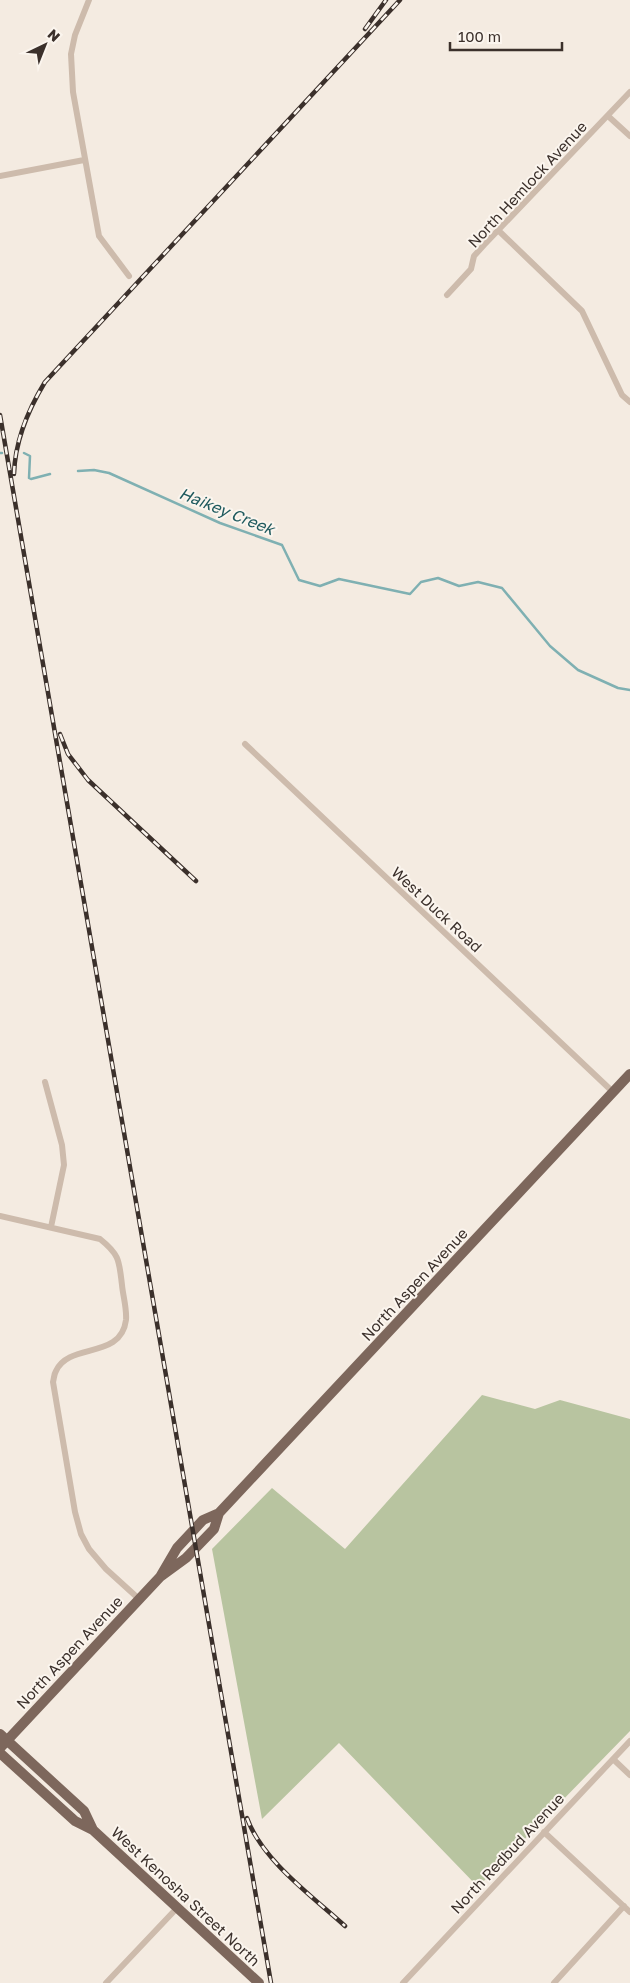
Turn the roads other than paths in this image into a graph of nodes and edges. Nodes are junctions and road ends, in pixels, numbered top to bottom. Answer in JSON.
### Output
{"nodes":[{"id":1,"x":89,"y":0,"type":"edge"},
{"id":2,"x":630,"y":92,"type":"edge"},
{"id":3,"x":608,"y":116,"type":"junction"},
{"id":4,"x":630,"y":136,"type":"edge"},
{"id":5,"x":84,"y":160,"type":"junction"},
{"id":6,"x":0,"y":176,"type":"edge"},
{"id":7,"x":499,"y":231,"type":"junction"},
{"id":8,"x":129,"y":276,"type":"dead end"},
{"id":9,"x":447,"y":295,"type":"dead end"},
{"id":10,"x":630,"y":402,"type":"edge"},
{"id":11,"x":244,"y":744,"type":"dead end"},
{"id":12,"x":630,"y":1074,"type":"edge"},
{"id":13,"x":45,"y":1082,"type":"dead end"},
{"id":14,"x":613,"y":1092,"type":"junction"},
{"id":15,"x":0,"y":1216,"type":"edge"},
{"id":16,"x":51,"y":1227,"type":"junction"},
{"id":17,"x":139,"y":1599,"type":"junction"},
{"id":18,"x":2,"y":1741,"type":"edge"},
{"id":19,"x":630,"y":1741,"type":"edge"},
{"id":20,"x":0,"y":1753,"type":"edge"},
{"id":21,"x":613,"y":1759,"type":"junction"},
{"id":22,"x":630,"y":1775,"type":"edge"},
{"id":23,"x":93,"y":1830,"type":"junction"},
{"id":24,"x":544,"y":1832,"type":"junction"},
{"id":25,"x":624,"y":1906,"type":"junction"},
{"id":26,"x":177,"y":1908,"type":"junction"},
{"id":27,"x":630,"y":1912,"type":"edge"},
{"id":28,"x":106,"y":1983,"type":"edge"},
{"id":29,"x":259,"y":1983,"type":"edge"},
{"id":30,"x":403,"y":1983,"type":"edge"},
{"id":31,"x":554,"y":1983,"type":"edge"}],
"edges":[{"from":1,"to":5,"type":"street"},
{"from":2,"to":3,"type":"street","name":"North Hemlock Avenue"},
{"from":3,"to":4,"type":"street"},
{"from":3,"to":7,"type":"street","name":"North Hemlock Avenue"},
{"from":5,"to":6,"type":"street"},
{"from":5,"to":8,"type":"street"},
{"from":7,"to":9,"type":"street","name":"North Hemlock Avenue"},
{"from":7,"to":10,"type":"street"},
{"from":11,"to":14,"type":"street","name":"West Duck Road"},
{"from":12,"to":14,"type":"main road","name":"North Aspen Avenue"},
{"from":13,"to":16,"type":"street"},
{"from":14,"to":17,"type":"main road","name":"North Aspen Avenue"},
{"from":15,"to":16,"type":"street"},
{"from":16,"to":17,"type":"street"},
{"from":17,"to":18,"type":"main road","name":"North Aspen Avenue"},
{"from":18,"to":23,"type":"main road","name":"West Kenosha Street North"},
{"from":19,"to":21,"type":"street","name":"North Redbud Avenue"},
{"from":20,"to":23,"type":"main road","name":"West Kenosha Street North"},
{"from":21,"to":22,"type":"street"},
{"from":21,"to":24,"type":"street","name":"North Redbud Avenue"},
{"from":23,"to":26,"type":"main road","name":"West Kenosha Street North"},
{"from":24,"to":25,"type":"street"},
{"from":24,"to":30,"type":"street","name":"North Redbud Avenue"},
{"from":25,"to":27,"type":"street"},
{"from":25,"to":31,"type":"street"},
{"from":26,"to":28,"type":"street"},
{"from":26,"to":29,"type":"main road","name":"West Kenosha Street North"}]}
